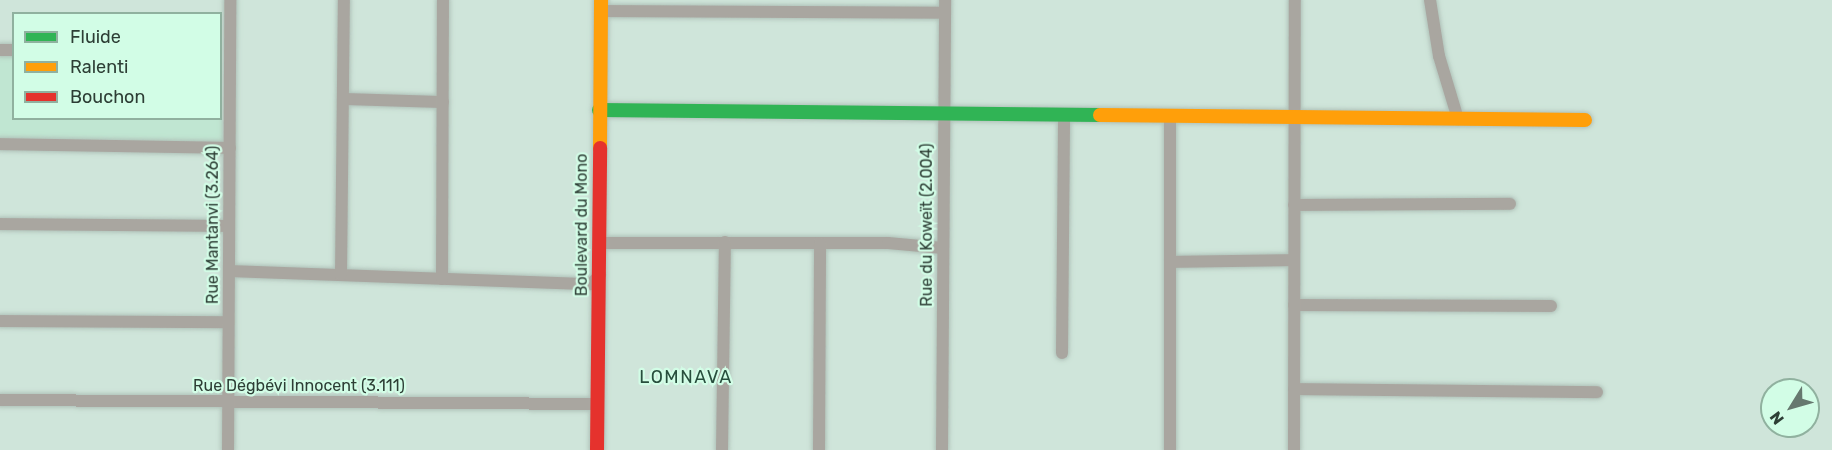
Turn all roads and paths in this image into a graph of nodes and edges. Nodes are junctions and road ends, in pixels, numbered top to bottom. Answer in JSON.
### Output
{"nodes":[{"id":1,"x":230,"y":0,"type":"edge"},
{"id":2,"x":344,"y":0,"type":"edge"},
{"id":3,"x":443,"y":0,"type":"edge"},
{"id":4,"x":1295,"y":0,"type":"edge"},
{"id":5,"x":1431,"y":0,"type":"edge"},
{"id":6,"x":598,"y":4,"type":"edge"},
{"id":7,"x":945,"y":6,"type":"edge"},
{"id":8,"x":225,"y":49,"type":"edge"},
{"id":9,"x":343,"y":99,"type":"junction"},
{"id":10,"x":443,"y":102,"type":"junction"},
{"id":11,"x":599,"y":110,"type":"junction"},
{"id":12,"x":944,"y":113,"type":"junction"},
{"id":13,"x":1064,"y":115,"type":"junction"},
{"id":14,"x":1170,"y":116,"type":"junction"},
{"id":15,"x":1294,"y":117,"type":"junction"},
{"id":16,"x":1458,"y":119,"type":"junction"},
{"id":17,"x":1585,"y":120,"type":"dead end"},
{"id":18,"x":0,"y":144,"type":"edge"},
{"id":19,"x":230,"y":148,"type":"junction"},
{"id":20,"x":1510,"y":204,"type":"dead end"},
{"id":21,"x":1294,"y":205,"type":"junction"},
{"id":22,"x":0,"y":224,"type":"edge"},
{"id":23,"x":229,"y":226,"type":"junction"},
{"id":24,"x":725,"y":242,"type":"junction"},
{"id":25,"x":599,"y":243,"type":"junction"},
{"id":26,"x":820,"y":243,"type":"junction"},
{"id":27,"x":944,"y":248,"type":"junction"},
{"id":28,"x":1294,"y":260,"type":"junction"},
{"id":29,"x":1170,"y":262,"type":"junction"},
{"id":30,"x":229,"y":271,"type":"junction"},
{"id":31,"x":341,"y":275,"type":"junction"},
{"id":32,"x":442,"y":279,"type":"junction"},
{"id":33,"x":595,"y":279,"type":"junction"},
{"id":34,"x":1294,"y":305,"type":"junction"},
{"id":35,"x":1551,"y":306,"type":"dead end"},
{"id":36,"x":0,"y":321,"type":"edge"},
{"id":37,"x":228,"y":322,"type":"junction"},
{"id":38,"x":1062,"y":353,"type":"dead end"},
{"id":39,"x":1294,"y":389,"type":"junction"},
{"id":40,"x":1597,"y":392,"type":"dead end"},
{"id":41,"x":0,"y":400,"type":"edge"},
{"id":42,"x":228,"y":402,"type":"junction"},
{"id":43,"x":593,"y":404,"type":"junction"},
{"id":44,"x":228,"y":450,"type":"edge"},
{"id":45,"x":588,"y":450,"type":"edge"},
{"id":46,"x":597,"y":450,"type":"edge"},
{"id":47,"x":722,"y":450,"type":"edge"},
{"id":48,"x":819,"y":450,"type":"edge"},
{"id":49,"x":942,"y":450,"type":"edge"},
{"id":50,"x":1170,"y":450,"type":"edge"},
{"id":51,"x":1294,"y":450,"type":"edge"}],
"edges":[{"from":1,"to":8,"type":"street","name":"Rue Mantanvi (3.264)"},
{"from":2,"to":9,"type":"street"},
{"from":3,"to":10,"type":"street"},
{"from":4,"to":15,"type":"street"},
{"from":5,"to":16,"type":"street"},
{"from":6,"to":7,"type":"street"},
{"from":6,"to":11,"type":"street","name":"Boulevard du Mono"},
{"from":6,"to":33,"type":"street","name":"Boulevard du Mono"},
{"from":7,"to":12,"type":"street","name":"Rue du Koweït (2.004)"},
{"from":8,"to":19,"type":"street","name":"Rue Mantanvi (3.264)"},
{"from":9,"to":10,"type":"street"},
{"from":9,"to":31,"type":"street"},
{"from":10,"to":32,"type":"street"},
{"from":11,"to":12,"type":"street"},
{"from":11,"to":25,"type":"street","name":"Boulevard du Mono"},
{"from":12,"to":13,"type":"street"},
{"from":12,"to":27,"type":"street","name":"Rue du Koweït (2.004)"},
{"from":13,"to":14,"type":"street"},
{"from":13,"to":38,"type":"street"},
{"from":14,"to":15,"type":"street"},
{"from":14,"to":29,"type":"street"},
{"from":15,"to":16,"type":"street"},
{"from":15,"to":21,"type":"street"},
{"from":16,"to":17,"type":"street"},
{"from":18,"to":19,"type":"street"},
{"from":19,"to":23,"type":"street","name":"Rue Mantanvi (3.264)"},
{"from":20,"to":21,"type":"street"},
{"from":21,"to":28,"type":"street"},
{"from":22,"to":23,"type":"street"},
{"from":23,"to":30,"type":"street","name":"Rue Mantanvi (3.264)"},
{"from":24,"to":25,"type":"street"},
{"from":24,"to":26,"type":"street"},
{"from":24,"to":47,"type":"street"},
{"from":25,"to":33,"type":"street","name":"Boulevard du Mono"},
{"from":26,"to":27,"type":"street"},
{"from":26,"to":48,"type":"street"},
{"from":27,"to":49,"type":"street","name":"Rue du Koweït (2.004)"},
{"from":28,"to":29,"type":"street"},
{"from":28,"to":34,"type":"street"},
{"from":29,"to":50,"type":"street"},
{"from":30,"to":31,"type":"street"},
{"from":30,"to":37,"type":"street","name":"Rue Mantanvi (3.264)"},
{"from":31,"to":32,"type":"street"},
{"from":32,"to":33,"type":"street"},
{"from":33,"to":43,"type":"street","name":"Boulevard du Mono"},
{"from":34,"to":35,"type":"street"},
{"from":34,"to":39,"type":"street"},
{"from":36,"to":37,"type":"street"},
{"from":37,"to":42,"type":"street","name":"Rue Mantanvi (3.264)"},
{"from":39,"to":40,"type":"street"},
{"from":39,"to":51,"type":"street"},
{"from":41,"to":42,"type":"street","name":"Rue Dégbévi Innocent (3.111)"},
{"from":42,"to":43,"type":"street","name":"Rue Dégbévi Innocent (3.111)"},
{"from":42,"to":44,"type":"street","name":"Rue Mantanvi (3.264)"},
{"from":43,"to":45,"type":"street","name":"Boulevard du Mono"},
{"from":43,"to":46,"type":"street","name":"Boulevard du Mono"}]}
